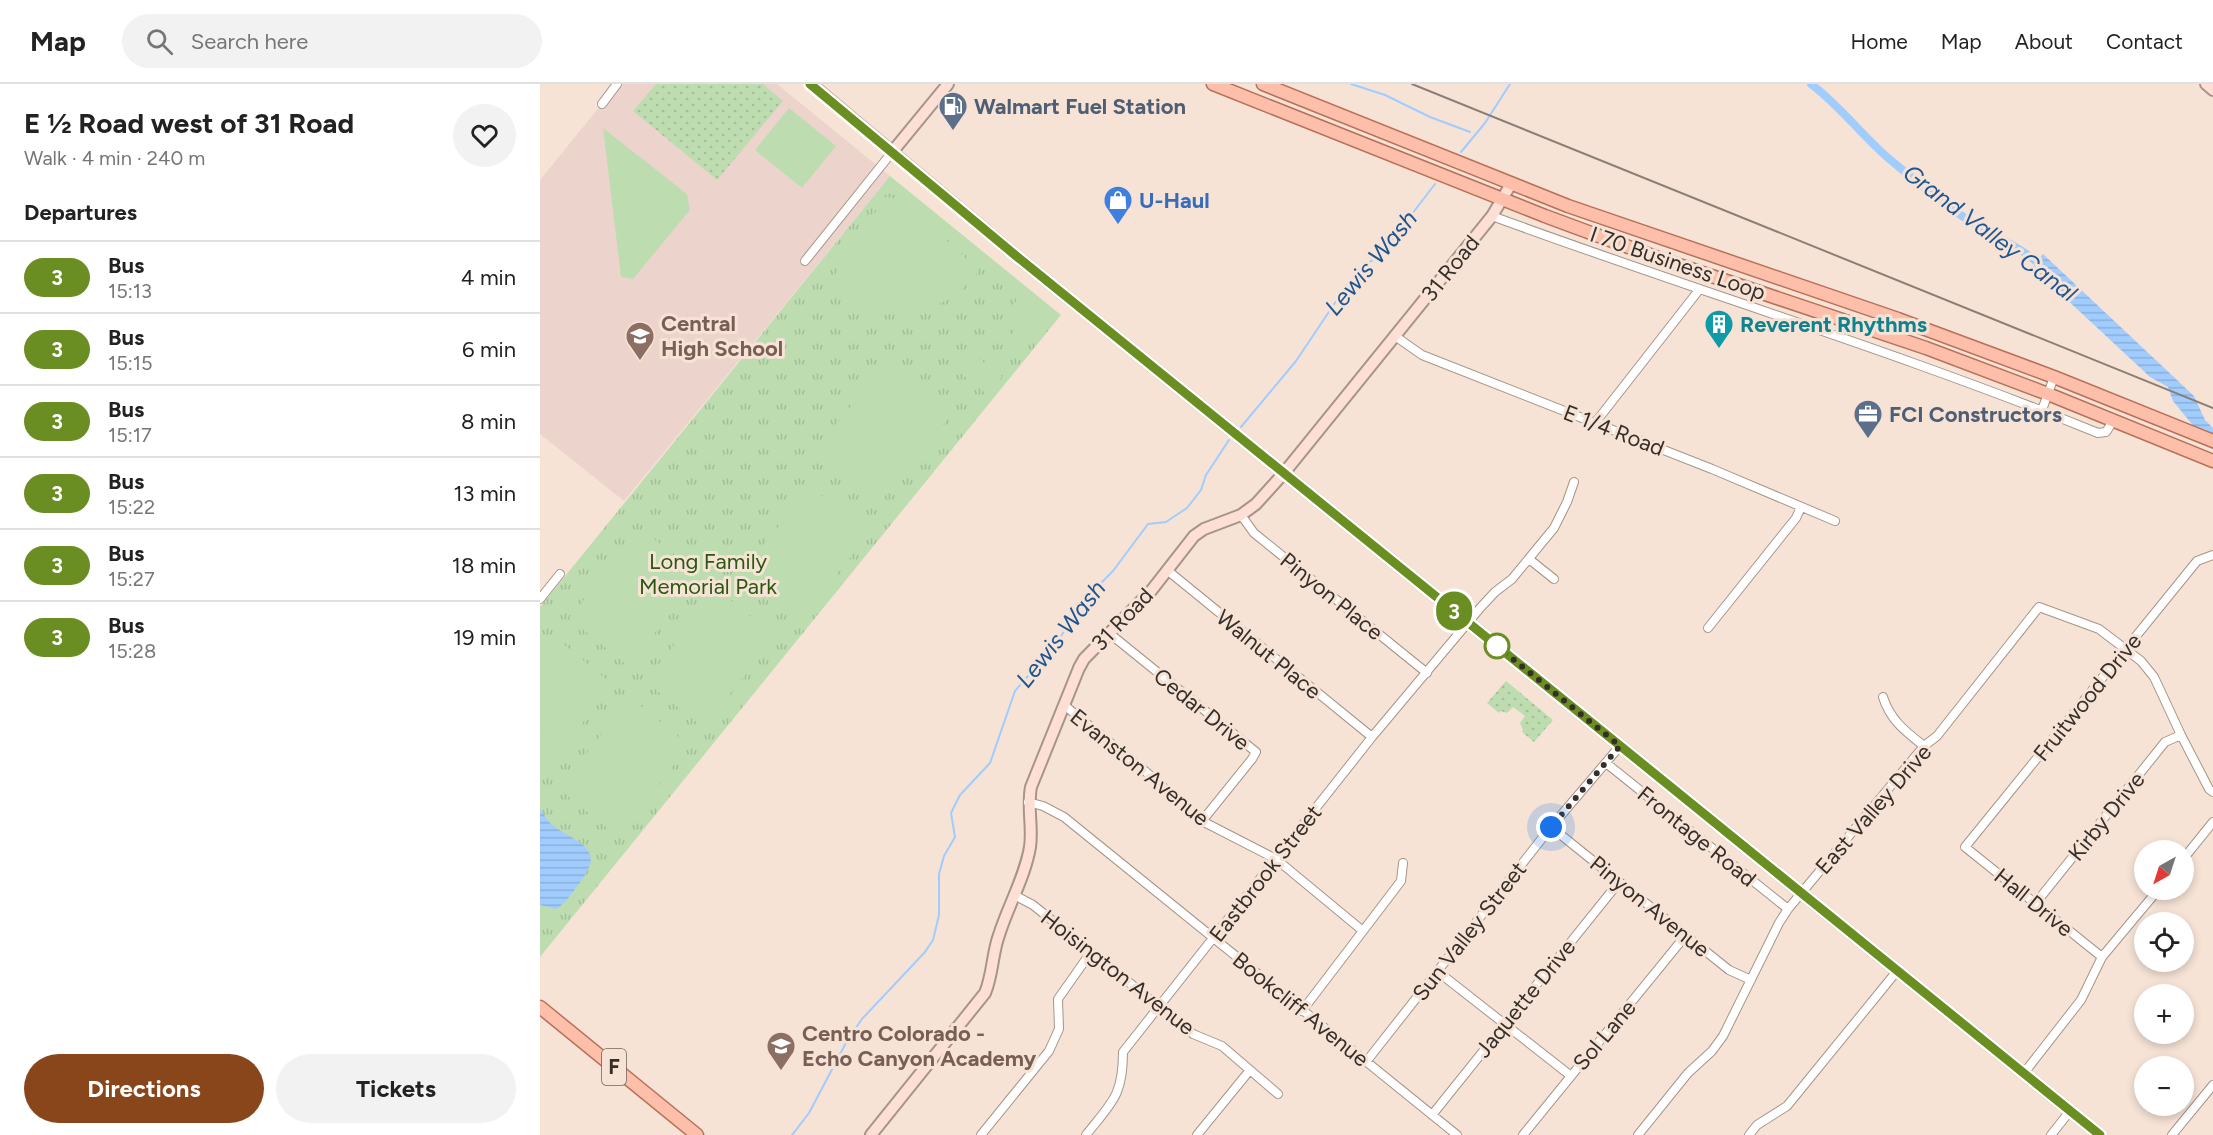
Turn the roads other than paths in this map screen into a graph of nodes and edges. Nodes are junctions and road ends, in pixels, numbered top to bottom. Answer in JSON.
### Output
{"nodes":[{"id":1,"x":617,"y":84,"type":"edge"},
{"id":2,"x":810,"y":84,"type":"edge"},
{"id":3,"x":948,"y":84,"type":"edge"},
{"id":4,"x":1213,"y":84,"type":"edge"},
{"id":5,"x":1263,"y":84,"type":"edge"},
{"id":6,"x":2206,"y":84,"type":"edge"},
{"id":7,"x":2213,"y":90,"type":"edge"},
{"id":8,"x":602,"y":104,"type":"dead end"},
{"id":9,"x":893,"y":151,"type":"junction"},
{"id":10,"x":1510,"y":184,"type":"junction"},
{"id":11,"x":1502,"y":200,"type":"junction"},
{"id":12,"x":1492,"y":216,"type":"junction"},
{"id":13,"x":805,"y":261,"type":"dead end"},
{"id":14,"x":1700,"y":291,"type":"junction"},
{"id":15,"x":1395,"y":336,"type":"junction"},
{"id":16,"x":2054,"y":377,"type":"junction"},
{"id":17,"x":2048,"y":394,"type":"junction"},
{"id":18,"x":2042,"y":410,"type":"junction"},
{"id":19,"x":2113,"y":421,"type":"junction"},
{"id":20,"x":1595,"y":423,"type":"junction"},
{"id":21,"x":2213,"y":441,"type":"edge"},
{"id":22,"x":2213,"y":461,"type":"edge"},
{"id":23,"x":1284,"y":473,"type":"junction"},
{"id":24,"x":1574,"y":482,"type":"dead end"},
{"id":25,"x":1800,"y":507,"type":"junction"},
{"id":26,"x":1241,"y":515,"type":"junction"},
{"id":27,"x":1835,"y":521,"type":"dead end"},
{"id":28,"x":2213,"y":555,"type":"edge"},
{"id":29,"x":1529,"y":559,"type":"junction"},
{"id":30,"x":1167,"y":570,"type":"junction"},
{"id":31,"x":560,"y":574,"type":"dead end"},
{"id":32,"x":1554,"y":579,"type":"dead end"},
{"id":33,"x":540,"y":599,"type":"edge"},
{"id":34,"x":1468,"y":622,"type":"junction"},
{"id":35,"x":1708,"y":628,"type":"dead end"},
{"id":36,"x":1109,"y":633,"type":"junction"},
{"id":37,"x":2126,"y":649,"type":"junction"},
{"id":38,"x":1427,"y":673,"type":"junction"},
{"id":39,"x":1882,"y":698,"type":"dead end"},
{"id":40,"x":1064,"y":705,"type":"junction"},
{"id":41,"x":2181,"y":735,"type":"junction"},
{"id":42,"x":1372,"y":737,"type":"junction"},
{"id":43,"x":1620,"y":746,"type":"junction"},
{"id":44,"x":1924,"y":746,"type":"junction"},
{"id":45,"x":1606,"y":763,"type":"junction"},
{"id":46,"x":2213,"y":792,"type":"edge"},
{"id":47,"x":1028,"y":802,"type":"junction"},
{"id":48,"x":1202,"y":821,"type":"junction"},
{"id":49,"x":2213,"y":822,"type":"edge"},
{"id":50,"x":1551,"y":827,"type":"junction"},
{"id":51,"x":2194,"y":846,"type":"edge"},
{"id":52,"x":1965,"y":847,"type":"joint"},
{"id":53,"x":1276,"y":859,"type":"junction"},
{"id":54,"x":1403,"y":863,"type":"dead end"},
{"id":55,"x":1619,"y":882,"type":"junction"},
{"id":56,"x":1802,"y":893,"type":"junction"},
{"id":57,"x":1014,"y":895,"type":"junction"},
{"id":58,"x":2150,"y":900,"type":"edge"},
{"id":59,"x":2036,"y":904,"type":"junction"},
{"id":60,"x":1788,"y":909,"type":"junction"},
{"id":61,"x":1363,"y":931,"type":"junction"},
{"id":62,"x":1686,"y":935,"type":"junction"},
{"id":63,"x":1214,"y":937,"type":"junction"},
{"id":64,"x":1091,"y":952,"type":"junction"},
{"id":65,"x":2102,"y":957,"type":"junction"},
{"id":66,"x":1437,"y":971,"type":"junction"},
{"id":67,"x":1897,"y":971,"type":"junction"},
{"id":68,"x":1751,"y":980,"type":"junction"},
{"id":69,"x":1160,"y":1006,"type":"junction"},
{"id":70,"x":540,"y":1007,"type":"edge"},
{"id":71,"x":1302,"y":1011,"type":"junction"},
{"id":72,"x":1504,"y":1023,"type":"junction"},
{"id":73,"x":1366,"y":1062,"type":"junction"},
{"id":74,"x":1251,"y":1071,"type":"junction"},
{"id":75,"x":2024,"y":1073,"type":"junction"},
{"id":76,"x":1571,"y":1076,"type":"junction"},
{"id":77,"x":2213,"y":1085,"type":"edge"},
{"id":78,"x":1278,"y":1094,"type":"dead end"},
{"id":79,"x":2070,"y":1111,"type":"junction"},
{"id":80,"x":1432,"y":1115,"type":"junction"},
{"id":81,"x":689,"y":1132,"type":"edge"},
{"id":82,"x":871,"y":1135,"type":"edge"},
{"id":83,"x":981,"y":1135,"type":"edge"},
{"id":84,"x":1086,"y":1135,"type":"edge"},
{"id":85,"x":1197,"y":1135,"type":"edge"},
{"id":86,"x":1457,"y":1135,"type":"edge"},
{"id":87,"x":1523,"y":1135,"type":"edge"},
{"id":88,"x":1638,"y":1135,"type":"edge"},
{"id":89,"x":1749,"y":1135,"type":"edge"},
{"id":90,"x":2051,"y":1135,"type":"edge"},
{"id":91,"x":2100,"y":1135,"type":"edge"},
{"id":92,"x":2172,"y":1135,"type":"edge"}],
"edges":[{"from":1,"to":8,"type":"street"},
{"from":2,"to":9,"type":"main road"},
{"from":3,"to":9,"type":"main road"},
{"from":4,"to":11,"type":"main road","name":"I 70 Business Loop"},
{"from":5,"to":10,"type":"main road","name":"I 70 Business Loop"},
{"from":6,"to":7,"type":"main road"},
{"from":9,"to":13,"type":"street"},
{"from":9,"to":23,"type":"main road"},
{"from":10,"to":11,"type":"main road","name":"31 Road"},
{"from":10,"to":16,"type":"main road","name":"I 70 Business Loop"},
{"from":11,"to":12,"type":"main road","name":"31 Road"},
{"from":11,"to":17,"type":"main road","name":"I 70 Business Loop"},
{"from":12,"to":14,"type":"street"},
{"from":12,"to":15,"type":"main road","name":"31 Road"},
{"from":14,"to":18,"type":"street"},
{"from":14,"to":20,"type":"street"},
{"from":15,"to":20,"type":"street","name":"E 1/4 Road"},
{"from":15,"to":23,"type":"main road","name":"31 Road"},
{"from":16,"to":17,"type":"street"},
{"from":16,"to":21,"type":"main road","name":"I 70 Business Loop"},
{"from":17,"to":18,"type":"street"},
{"from":17,"to":19,"type":"main road","name":"I 70 Business Loop"},
{"from":18,"to":19,"type":"street"},
{"from":19,"to":22,"type":"main road","name":"I 70 Business Loop"},
{"from":20,"to":25,"type":"street","name":"E 1/4 Road"},
{"from":23,"to":26,"type":"main road","name":"31 Road"},
{"from":23,"to":34,"type":"main road"},
{"from":24,"to":29,"type":"street","name":"Eastbrook Street"},
{"from":25,"to":27,"type":"street","name":"E 1/4 Road"},
{"from":25,"to":35,"type":"street"},
{"from":26,"to":30,"type":"main road","name":"31 Road"},
{"from":26,"to":38,"type":"street","name":"Pinyon Place"},
{"from":28,"to":37,"type":"street","name":"Fruitwood Drive"},
{"from":29,"to":32,"type":"street"},
{"from":29,"to":34,"type":"street","name":"Eastbrook Street"},
{"from":30,"to":36,"type":"main road","name":"31 Road"},
{"from":30,"to":42,"type":"street","name":"Walnut Place"},
{"from":31,"to":33,"type":"street"},
{"from":34,"to":38,"type":"street","name":"Eastbrook Street"},
{"from":34,"to":43,"type":"main road"},
{"from":36,"to":40,"type":"main road","name":"31 Road"},
{"from":36,"to":48,"type":"street","name":"Cedar Drive"},
{"from":37,"to":41,"type":"street"},
{"from":37,"to":44,"type":"street","name":"East Valley Drive"},
{"from":37,"to":52,"type":"street","name":"Fruitwood Drive"},
{"from":38,"to":42,"type":"street","name":"Eastbrook Street"},
{"from":39,"to":44,"type":"street"},
{"from":40,"to":47,"type":"main road","name":"31 Road"},
{"from":40,"to":48,"type":"street","name":"Evanston Avenue"},
{"from":41,"to":46,"type":"street"},
{"from":41,"to":59,"type":"street","name":"Kirby Drive"},
{"from":42,"to":53,"type":"street","name":"Eastbrook Street"},
{"from":43,"to":45,"type":"street","name":"Sun Valley Street"},
{"from":43,"to":56,"type":"main road"},
{"from":44,"to":56,"type":"street","name":"East Valley Drive"},
{"from":45,"to":50,"type":"street","name":"Sun Valley Street"},
{"from":45,"to":60,"type":"street","name":"Frontage Road"},
{"from":47,"to":57,"type":"main road","name":"31 Road"},
{"from":47,"to":63,"type":"street","name":"Bookcliff Avenue"},
{"from":48,"to":53,"type":"street","name":"Evanston Avenue"},
{"from":49,"to":51,"type":"street"},
{"from":50,"to":55,"type":"street","name":"Pinyon Avenue"},
{"from":50,"to":66,"type":"street","name":"Sun Valley Street"},
{"from":52,"to":59,"type":"street","name":"Hall Drive"},
{"from":53,"to":61,"type":"street","name":"Evanston Avenue"},
{"from":53,"to":63,"type":"street","name":"Eastbrook Street"},
{"from":54,"to":61,"type":"street"},
{"from":55,"to":62,"type":"street","name":"Pinyon Avenue"},
{"from":55,"to":72,"type":"street","name":"Jaquette Drive"},
{"from":56,"to":60,"type":"street","name":"East Valley Drive"},
{"from":56,"to":67,"type":"main road"},
{"from":57,"to":64,"type":"street","name":"Hoisington Avenue"},
{"from":57,"to":82,"type":"main road","name":"31 Road"},
{"from":58,"to":65,"type":"street"},
{"from":59,"to":65,"type":"street","name":"Hall Drive"},
{"from":60,"to":68,"type":"street","name":"East Valley Drive"},
{"from":61,"to":71,"type":"street"},
{"from":62,"to":68,"type":"street","name":"Pinyon Avenue"},
{"from":62,"to":76,"type":"street","name":"Sol Lane"},
{"from":63,"to":69,"type":"street","name":"Eastbrook Street"},
{"from":63,"to":71,"type":"street","name":"Bookcliff Avenue"},
{"from":64,"to":69,"type":"street","name":"Hoisington Avenue"},
{"from":64,"to":83,"type":"street"},
{"from":65,"to":75,"type":"street"},
{"from":66,"to":72,"type":"street"},
{"from":66,"to":73,"type":"street","name":"Sun Valley Street"},
{"from":67,"to":75,"type":"main road"},
{"from":67,"to":89,"type":"street"},
{"from":68,"to":88,"type":"street","name":"East Valley Drive"},
{"from":69,"to":74,"type":"street","name":"Hoisington Avenue"},
{"from":69,"to":84,"type":"street","name":"Eastbrook Street"},
{"from":70,"to":81,"type":"main road","number":"F"},
{"from":71,"to":73,"type":"street","name":"Bookcliff Avenue"},
{"from":72,"to":76,"type":"street"},
{"from":72,"to":80,"type":"street","name":"Jaquette Drive"},
{"from":73,"to":80,"type":"street","name":"Bookcliff Avenue"},
{"from":74,"to":78,"type":"street","name":"Hoisington Avenue"},
{"from":74,"to":85,"type":"street"},
{"from":75,"to":79,"type":"main road"},
{"from":76,"to":87,"type":"street","name":"Sol Lane"},
{"from":77,"to":92,"type":"street"},
{"from":79,"to":90,"type":"street"},
{"from":79,"to":91,"type":"main road"},
{"from":80,"to":86,"type":"street","name":"Bookcliff Avenue"}]}
